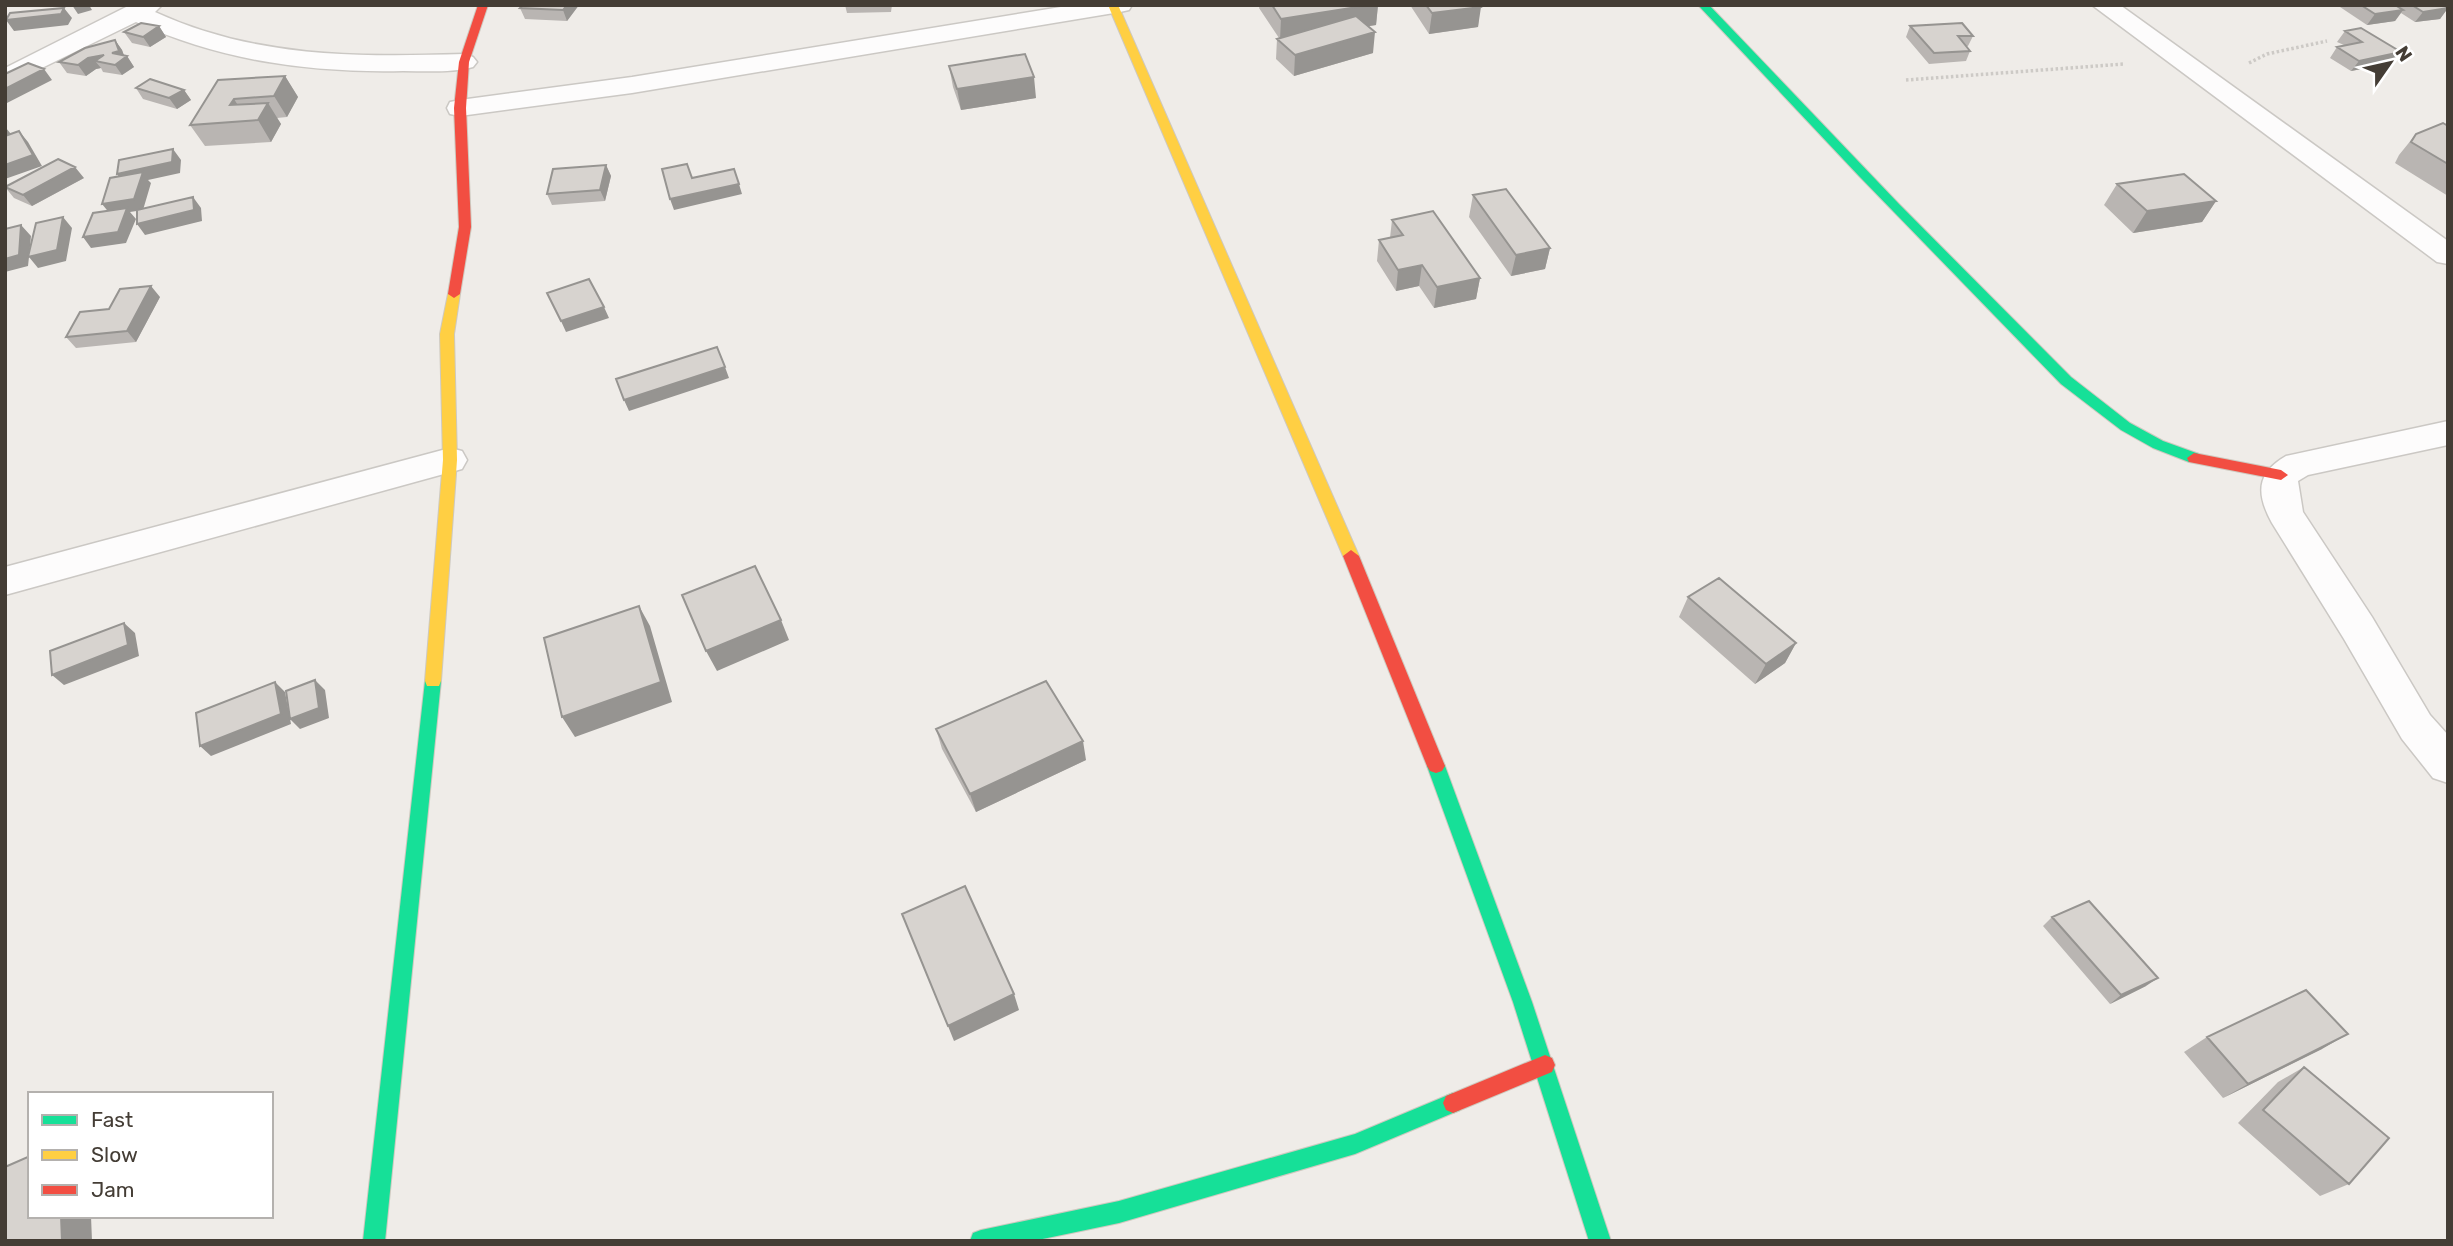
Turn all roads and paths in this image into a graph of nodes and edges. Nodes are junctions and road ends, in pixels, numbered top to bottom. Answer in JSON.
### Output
{"nodes":[{"id":1,"x":483,"y":5,"type":"edge"},
{"id":2,"x":1703,"y":5,"type":"edge"},
{"id":3,"x":2104,"y":5,"type":"edge"},
{"id":4,"x":1116,"y":6,"type":"edge"},
{"id":5,"x":142,"y":9,"type":"edge"},
{"id":6,"x":2327,"y":41,"type":"dead end"},
{"id":7,"x":2181,"y":60,"type":"junction"},
{"id":8,"x":464,"y":62,"type":"junction"},
{"id":9,"x":5,"y":78,"type":"edge"},
{"id":10,"x":1906,"y":80,"type":"dead end"},
{"id":11,"x":460,"y":108,"type":"junction"},
{"id":12,"x":2448,"y":255,"type":"edge"},
{"id":13,"x":2448,"y":433,"type":"edge"},
{"id":14,"x":450,"y":460,"type":"junction"},
{"id":15,"x":2281,"y":475,"type":"junction"},
{"id":16,"x":5,"y":581,"type":"edge"},
{"id":17,"x":2448,"y":765,"type":"edge"},
{"id":18,"x":1545,"y":1065,"type":"junction"},
{"id":19,"x":374,"y":1241,"type":"edge"},
{"id":20,"x":981,"y":1241,"type":"edge"},
{"id":21,"x":1600,"y":1241,"type":"edge"}],
"edges":[{"from":1,"to":8,"type":"street"},
{"from":2,"to":15,"type":"street"},
{"from":3,"to":7,"type":"street"},
{"from":4,"to":11,"type":"street"},
{"from":4,"to":18,"type":"street"},
{"from":5,"to":8,"type":"street"},
{"from":5,"to":9,"type":"street"},
{"from":6,"to":7,"type":"path"},
{"from":7,"to":10,"type":"path"},
{"from":7,"to":12,"type":"street"},
{"from":8,"to":11,"type":"street"},
{"from":11,"to":14,"type":"street"},
{"from":13,"to":15,"type":"street"},
{"from":14,"to":16,"type":"street"},
{"from":14,"to":19,"type":"street"},
{"from":15,"to":17,"type":"street"},
{"from":18,"to":20,"type":"street"},
{"from":18,"to":21,"type":"street"}]}
